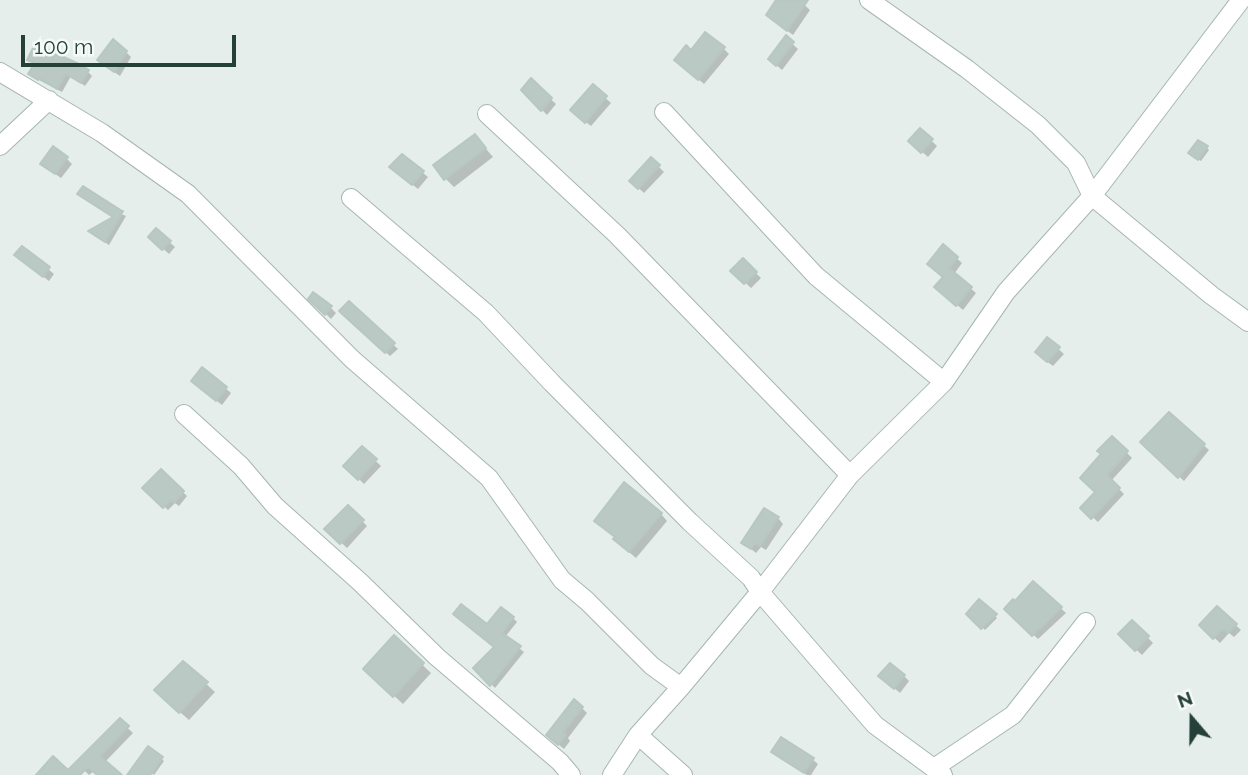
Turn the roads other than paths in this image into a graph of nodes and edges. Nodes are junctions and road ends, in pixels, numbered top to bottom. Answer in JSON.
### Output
{"nodes":[{"id":1,"x":869,"y":0,"type":"edge"},
{"id":2,"x":1241,"y":0,"type":"edge"},
{"id":3,"x":0,"y":72,"type":"edge"},
{"id":4,"x":49,"y":100,"type":"junction"},
{"id":5,"x":664,"y":112,"type":"dead end"},
{"id":6,"x":487,"y":114,"type":"dead end"},
{"id":7,"x":0,"y":146,"type":"edge"},
{"id":8,"x":1092,"y":196,"type":"junction"},
{"id":9,"x":351,"y":198,"type":"dead end"},
{"id":10,"x":1248,"y":322,"type":"edge"},
{"id":11,"x":944,"y":383,"type":"junction"},
{"id":12,"x":184,"y":414,"type":"dead end"},
{"id":13,"x":850,"y":475,"type":"junction"},
{"id":14,"x":760,"y":592,"type":"junction"},
{"id":15,"x":1086,"y":622,"type":"dead end"},
{"id":16,"x":681,"y":687,"type":"junction"},
{"id":17,"x":638,"y":734,"type":"junction"},
{"id":18,"x":939,"y":771,"type":"edge"},
{"id":19,"x":571,"y":775,"type":"edge"},
{"id":20,"x":612,"y":775,"type":"edge"},
{"id":21,"x":683,"y":775,"type":"edge"}],
"edges":[{"from":1,"to":8,"type":"street"},
{"from":2,"to":8,"type":"street"},
{"from":3,"to":4,"type":"street"},
{"from":4,"to":7,"type":"street"},
{"from":4,"to":16,"type":"street"},
{"from":5,"to":11,"type":"street"},
{"from":6,"to":13,"type":"street"},
{"from":8,"to":10,"type":"street"},
{"from":8,"to":11,"type":"street"},
{"from":9,"to":14,"type":"street"},
{"from":11,"to":13,"type":"street"},
{"from":12,"to":19,"type":"street"},
{"from":13,"to":14,"type":"street"},
{"from":14,"to":16,"type":"street"},
{"from":14,"to":18,"type":"street"},
{"from":15,"to":18,"type":"street"},
{"from":16,"to":17,"type":"street"},
{"from":17,"to":20,"type":"street"},
{"from":17,"to":21,"type":"street"}]}
